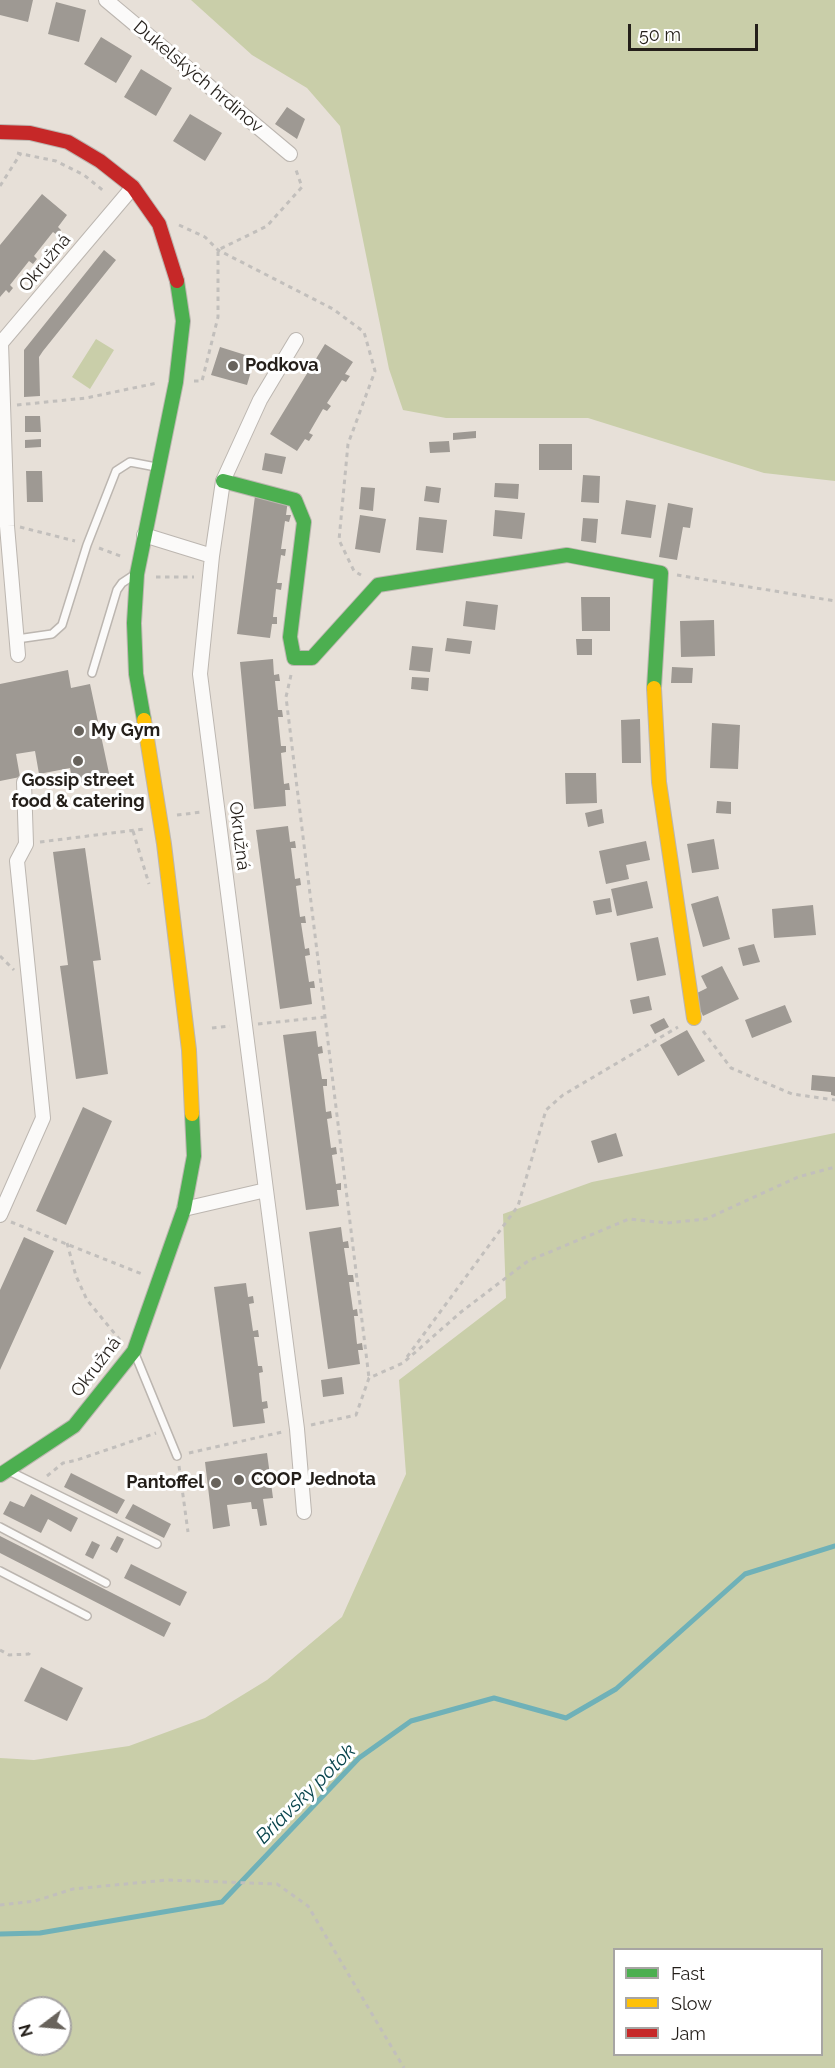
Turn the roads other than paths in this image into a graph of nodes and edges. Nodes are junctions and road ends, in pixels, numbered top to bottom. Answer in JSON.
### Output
{"nodes":[{"id":1,"x":106,"y":0,"type":"edge"},
{"id":2,"x":0,"y":132,"type":"edge"},
{"id":3,"x":290,"y":154,"type":"road end"},
{"id":4,"x":133,"y":187,"type":"junction"},
{"id":5,"x":296,"y":340,"type":"dead end"},
{"id":6,"x":158,"y":467,"type":"junction"},
{"id":7,"x":223,"y":481,"type":"junction"},
{"id":8,"x":144,"y":535,"type":"junction"},
{"id":9,"x":212,"y":556,"type":"junction"},
{"id":10,"x":137,"y":574,"type":"junction"},
{"id":11,"x":17,"y":639,"type":"junction"},
{"id":12,"x":18,"y":655,"type":"dead end"},
{"id":13,"x":92,"y":673,"type":"dead end"},
{"id":14,"x":24,"y":782,"type":"dead end"},
{"id":15,"x":694,"y":1018,"type":"road end"},
{"id":16,"x":266,"y":1190,"type":"junction"},
{"id":17,"x":184,"y":1209,"type":"junction"},
{"id":18,"x":0,"y":1215,"type":"edge"},
{"id":19,"x":134,"y":1351,"type":"junction"},
{"id":20,"x":177,"y":1456,"type":"road end"},
{"id":21,"x":4,"y":1472,"type":"edge"},
{"id":22,"x":304,"y":1512,"type":"dead end"},
{"id":23,"x":0,"y":1527,"type":"edge"},
{"id":24,"x":157,"y":1544,"type":"dead end"},
{"id":25,"x":0,"y":1571,"type":"edge"},
{"id":26,"x":106,"y":1583,"type":"dead end"},
{"id":27,"x":87,"y":1616,"type":"dead end"}],
"edges":[{"from":1,"to":3,"type":"street","name":"Dukelských hrdinov"},
{"from":2,"to":4,"type":"street","name":"Okružná"},
{"from":4,"to":6,"type":"street","name":"Okružná"},
{"from":4,"to":11,"type":"street","name":"Okružná"},
{"from":5,"to":7,"type":"street","name":"Okružná"},
{"from":6,"to":8,"type":"street","name":"Okružná"},
{"from":6,"to":11,"type":"lane"},
{"from":7,"to":9,"type":"street","name":"Okružná"},
{"from":7,"to":15,"type":"street"},
{"from":8,"to":9,"type":"street"},
{"from":8,"to":10,"type":"street","name":"Okružná"},
{"from":9,"to":16,"type":"street","name":"Okružná"},
{"from":10,"to":13,"type":"lane"},
{"from":10,"to":17,"type":"street","name":"Okružná"},
{"from":11,"to":12,"type":"street","name":"Okružná"},
{"from":14,"to":18,"type":"street"},
{"from":16,"to":17,"type":"street"},
{"from":16,"to":22,"type":"street","name":"Okružná"},
{"from":17,"to":19,"type":"street","name":"Okružná"},
{"from":19,"to":20,"type":"lane"},
{"from":19,"to":21,"type":"street","name":"Okružná"},
{"from":21,"to":24,"type":"lane"},
{"from":23,"to":26,"type":"lane"},
{"from":25,"to":27,"type":"lane"}]}
